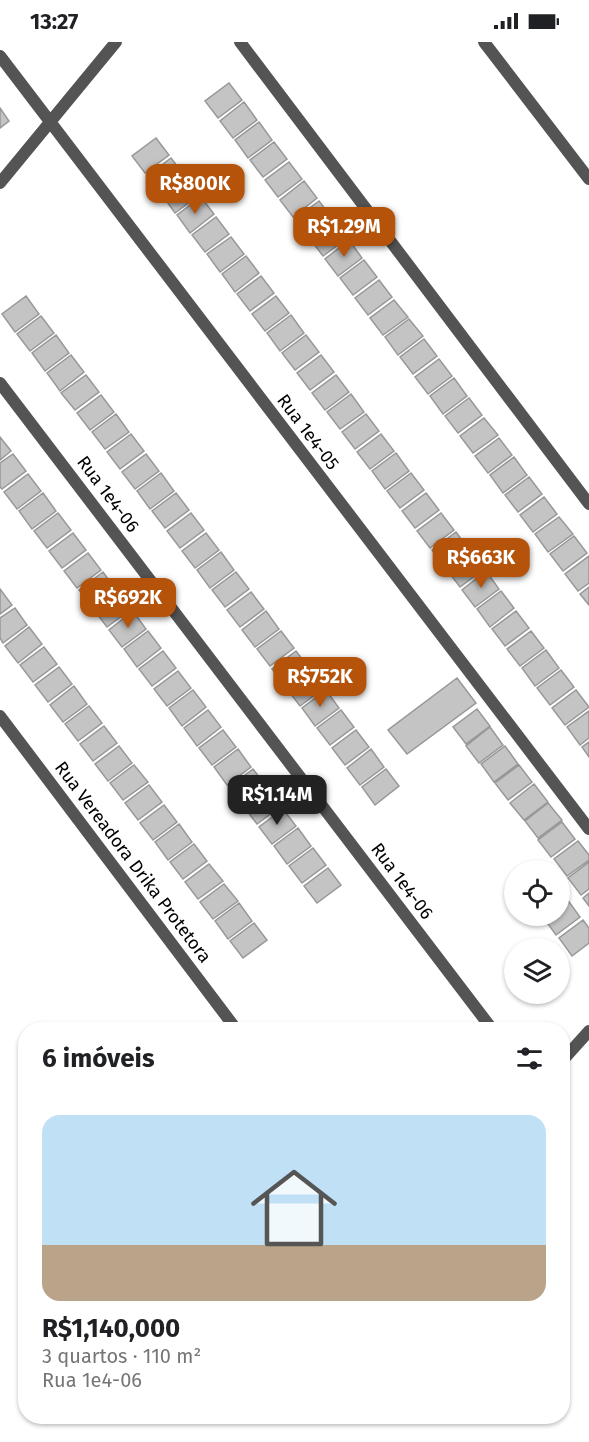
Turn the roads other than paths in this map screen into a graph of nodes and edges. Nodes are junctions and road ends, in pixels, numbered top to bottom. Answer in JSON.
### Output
{"nodes":[{"id":1,"x":116,"y":42,"type":"edge"},
{"id":2,"x":240,"y":42,"type":"edge"},
{"id":3,"x":484,"y":42,"type":"edge"},
{"id":4,"x":0,"y":56,"type":"edge"},
{"id":5,"x":50,"y":123,"type":"junction"},
{"id":6,"x":589,"y":179,"type":"edge"},
{"id":7,"x":0,"y":183,"type":"edge"},
{"id":8,"x":0,"y":382,"type":"edge"},
{"id":9,"x":589,"y":504,"type":"edge"},
{"id":10,"x":0,"y":716,"type":"edge"},
{"id":11,"x":589,"y":829,"type":"edge"},
{"id":12,"x":231,"y":1022,"type":"edge"},
{"id":13,"x":487,"y":1022,"type":"edge"},
{"id":14,"x":589,"y":1031,"type":"edge"},
{"id":15,"x":570,"y":1052,"type":"edge"}],
"edges":[{"from":1,"to":5,"type":"street"},
{"from":2,"to":9,"type":"street"},
{"from":3,"to":6,"type":"street"},
{"from":4,"to":5,"type":"street","name":"Rua 1e4-05"},
{"from":5,"to":7,"type":"street"},
{"from":5,"to":11,"type":"street","name":"Rua 1e4-05"},
{"from":8,"to":13,"type":"street","name":"Rua 1e4-06"},
{"from":10,"to":12,"type":"street","name":"Rua Vereadora Drika Protetora"},
{"from":14,"to":15,"type":"street"}]}
